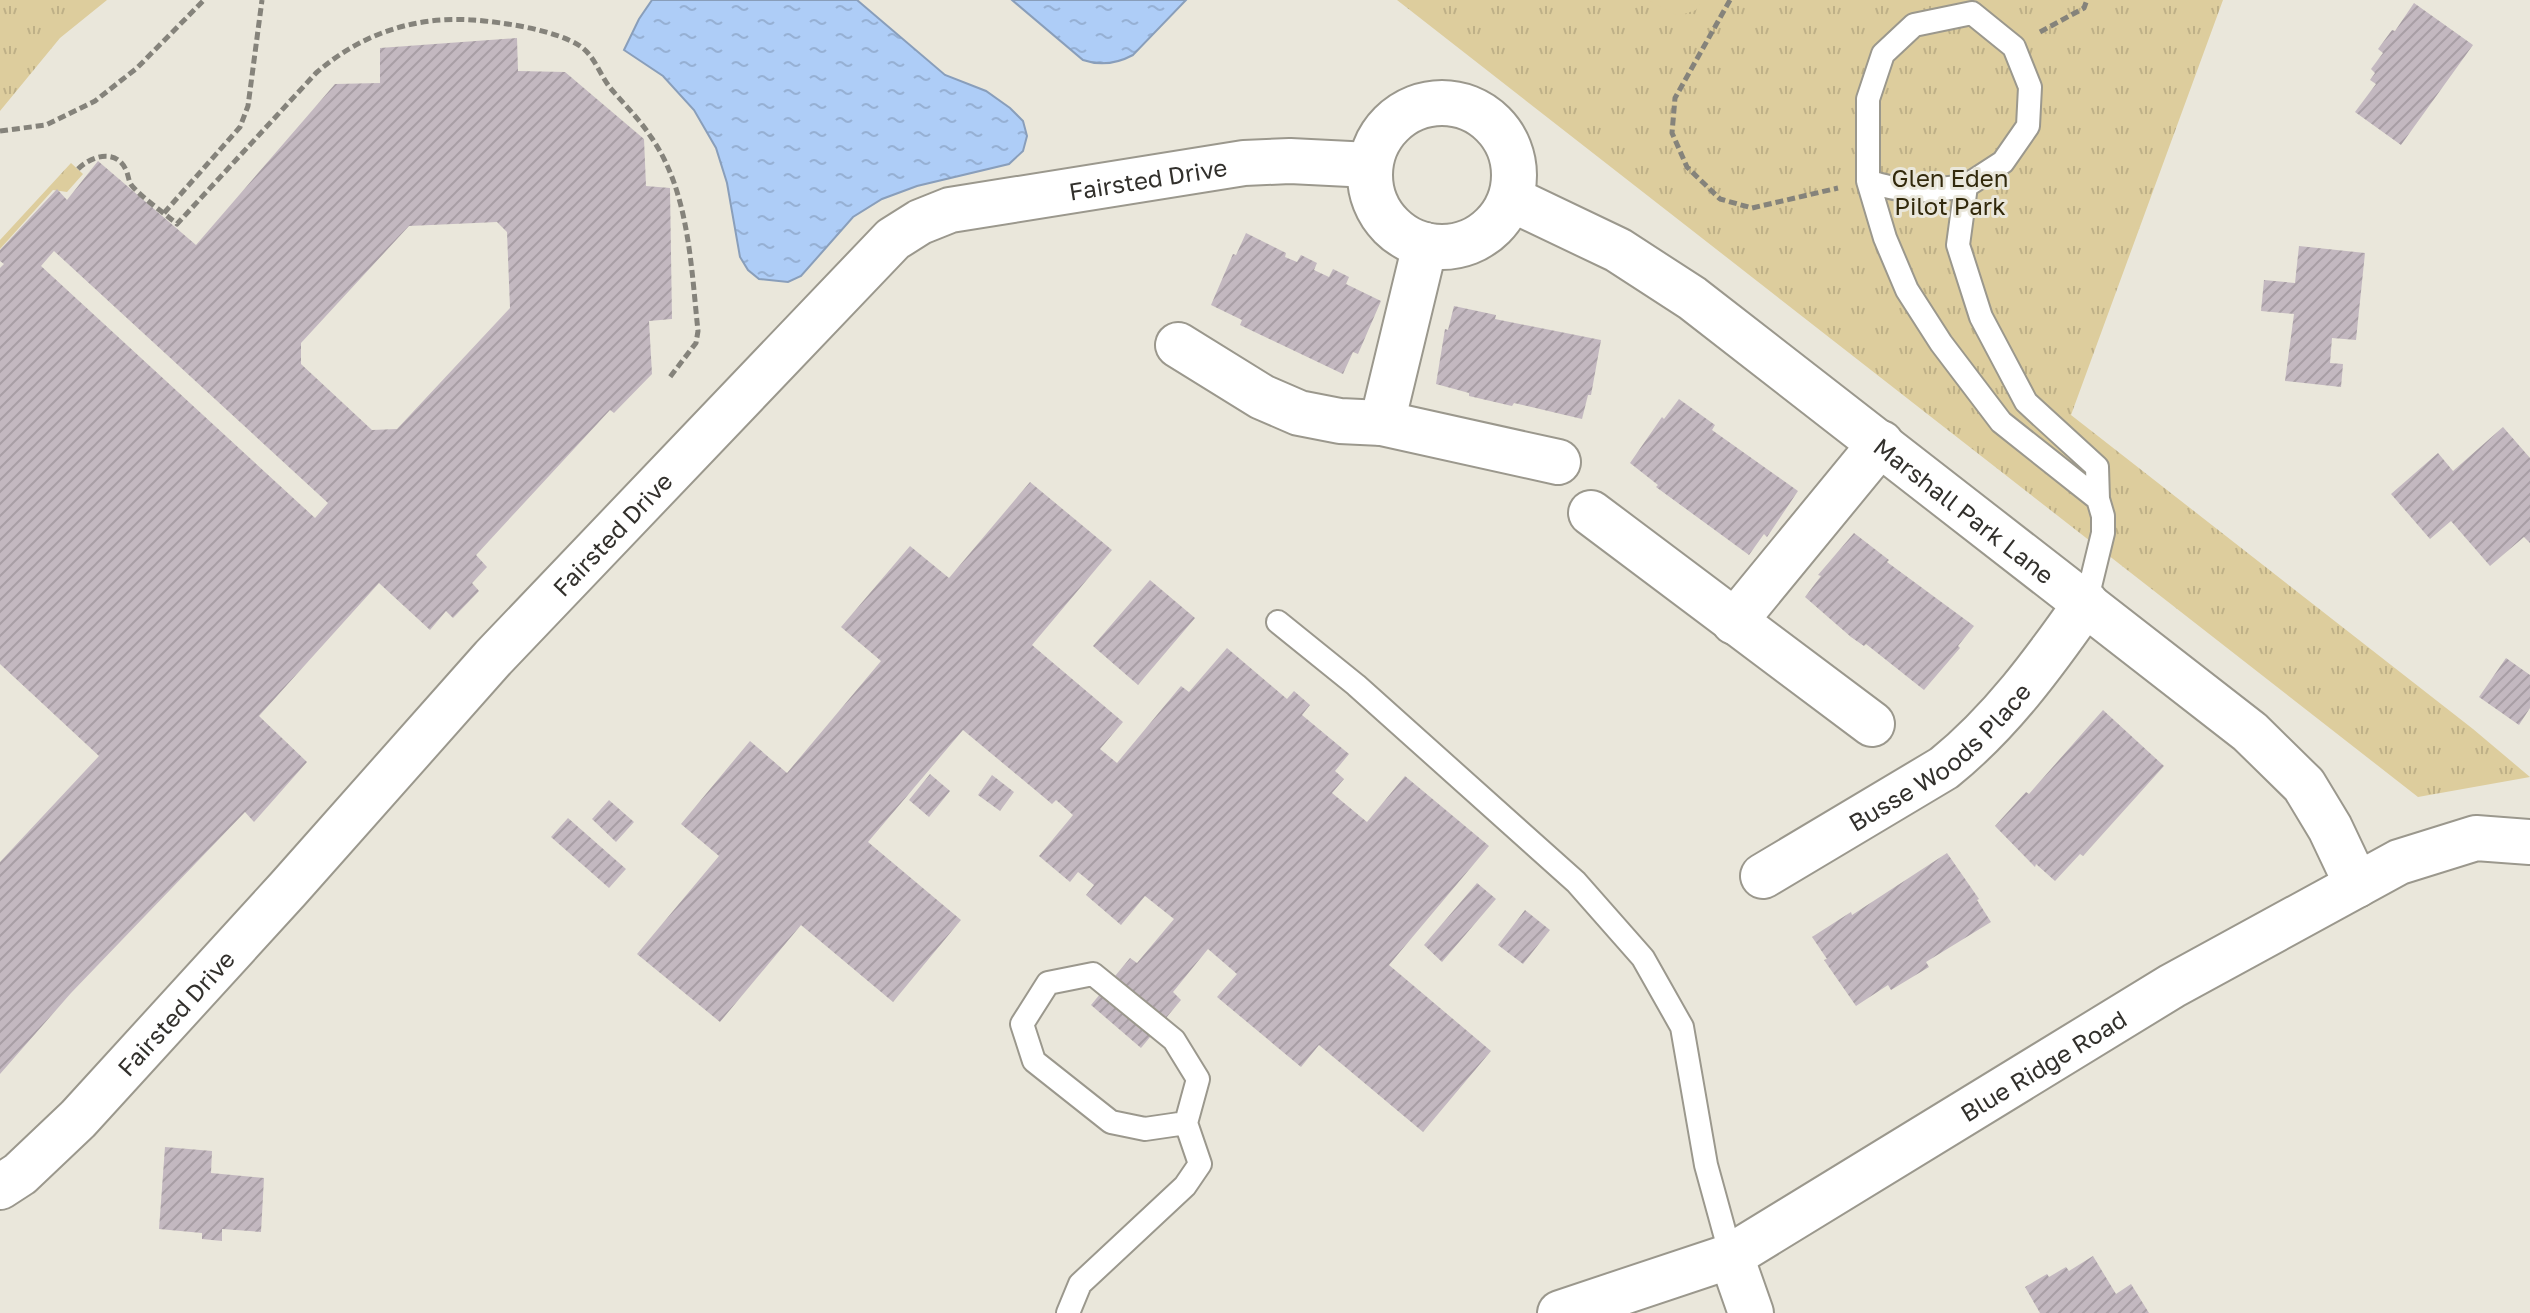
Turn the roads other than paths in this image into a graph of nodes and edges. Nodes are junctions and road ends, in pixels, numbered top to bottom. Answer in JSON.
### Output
{"nodes":[{"id":1,"x":1370,"y":165,"type":"junction"},
{"id":2,"x":1868,"y":181,"type":"junction"},
{"id":3,"x":1966,"y":186,"type":"junction"},
{"id":4,"x":1511,"y":199,"type":"junction"},
{"id":5,"x":1425,"y":245,"type":"junction"},
{"id":6,"x":1178,"y":345,"type":"dead end"},
{"id":7,"x":1382,"y":423,"type":"junction"},
{"id":8,"x":1881,"y":443,"type":"junction"},
{"id":9,"x":1558,"y":462,"type":"dead end"},
{"id":10,"x":2098,"y":499,"type":"junction"},
{"id":11,"x":1591,"y":513,"type":"dead end"},
{"id":12,"x":2086,"y":603,"type":"junction"},
{"id":13,"x":1278,"y":622,"type":"dead end"},
{"id":14,"x":1734,"y":622,"type":"junction"},
{"id":15,"x":1872,"y":724,"type":"dead end"},
{"id":16,"x":2530,"y":842,"type":"edge"},
{"id":17,"x":1763,"y":876,"type":"dead end"},
{"id":18,"x":2357,"y":885,"type":"junction"},
{"id":19,"x":1186,"y":1123,"type":"junction"},
{"id":20,"x":0,"y":1187,"type":"edge"},
{"id":21,"x":1731,"y":1256,"type":"junction"},
{"id":22,"x":1068,"y":1313,"type":"edge"},
{"id":23,"x":1560,"y":1313,"type":"edge"},
{"id":24,"x":1751,"y":1313,"type":"edge"}],
"edges":[{"from":1,"to":4,"type":"street"},
{"from":1,"to":5,"type":"street"},
{"from":1,"to":20,"type":"street","name":"Fairsted Drive"},
{"from":2,"to":3,"type":"lane"},
{"from":2,"to":3,"type":"lane"},
{"from":2,"to":10,"type":"lane"},
{"from":3,"to":10,"type":"lane"},
{"from":4,"to":5,"type":"street"},
{"from":4,"to":8,"type":"street","name":"Marshall Park Lane"},
{"from":5,"to":7,"type":"street"},
{"from":6,"to":7,"type":"street"},
{"from":7,"to":9,"type":"street"},
{"from":8,"to":12,"type":"street","name":"Marshall Park Lane"},
{"from":8,"to":14,"type":"street"},
{"from":10,"to":12,"type":"lane"},
{"from":11,"to":14,"type":"street"},
{"from":12,"to":17,"type":"street","name":"Busse Woods Place"},
{"from":12,"to":18,"type":"street","name":"Marshall Park Lane"},
{"from":13,"to":21,"type":"lane"},
{"from":14,"to":15,"type":"street"},
{"from":16,"to":18,"type":"street","name":"Blue Ridge Road"},
{"from":18,"to":21,"type":"street","name":"Blue Ridge Road"},
{"from":19,"to":19,"type":"lane"},
{"from":19,"to":22,"type":"lane"},
{"from":21,"to":23,"type":"street","name":"Blue Ridge Road"},
{"from":21,"to":24,"type":"street"}]}
